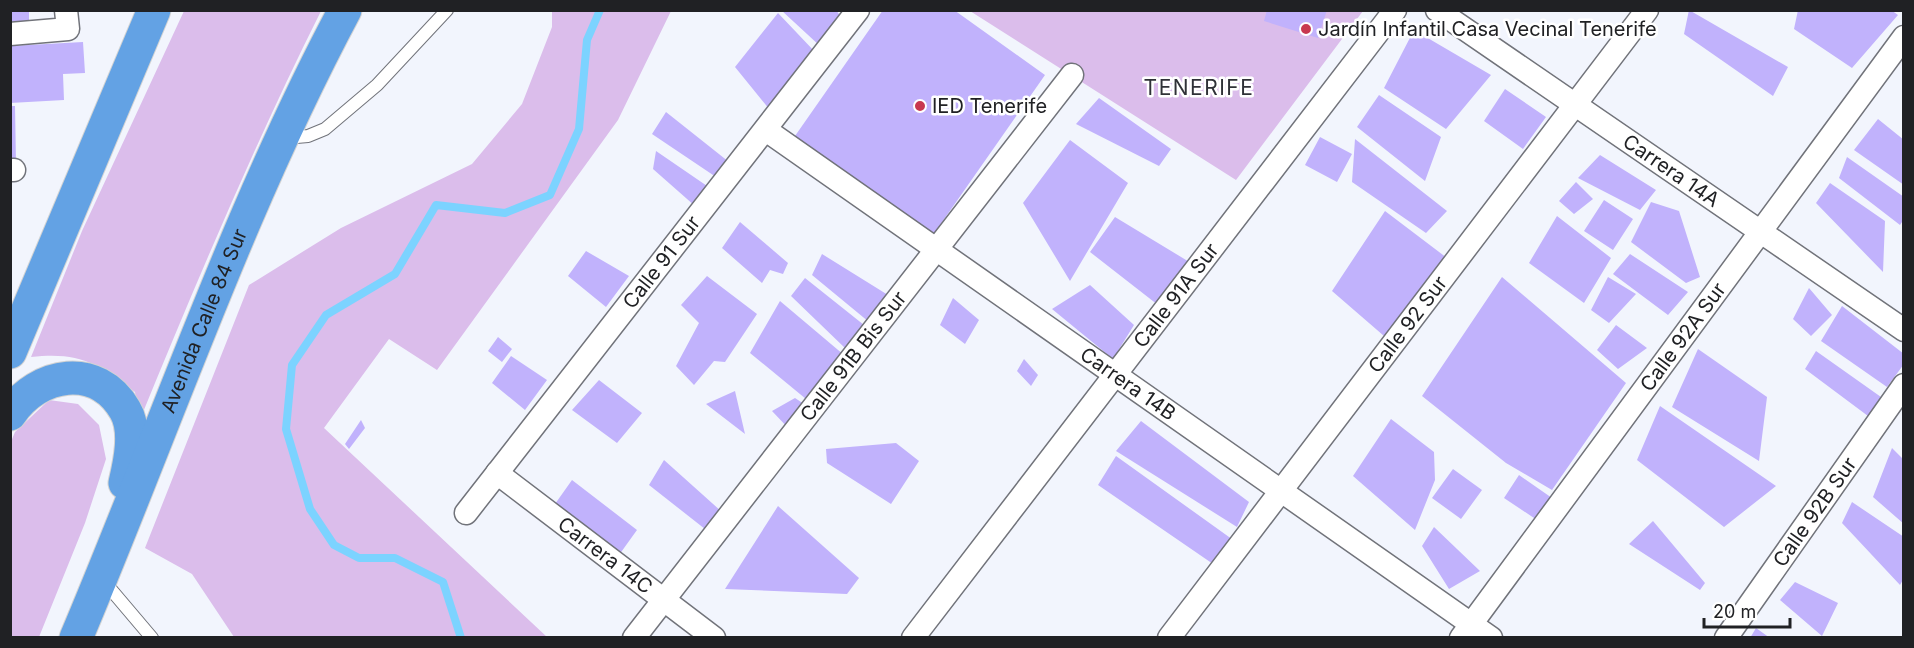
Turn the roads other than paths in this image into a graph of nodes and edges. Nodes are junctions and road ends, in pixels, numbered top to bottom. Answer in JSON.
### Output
{"nodes":[{"id":1,"x":154,"y":10,"type":"edge"},
{"id":2,"x":345,"y":10,"type":"edge"},
{"id":3,"x":447,"y":10,"type":"edge"},
{"id":4,"x":858,"y":10,"type":"edge"},
{"id":5,"x":1395,"y":10,"type":"edge"},
{"id":6,"x":1437,"y":10,"type":"edge"},
{"id":7,"x":1647,"y":10,"type":"edge"},
{"id":8,"x":67,"y":20,"type":"edge"},
{"id":9,"x":10,"y":34,"type":"edge"},
{"id":10,"x":1904,"y":37,"type":"edge"},
{"id":11,"x":1072,"y":75,"type":"dead end"},
{"id":12,"x":1575,"y":105,"type":"junction"},
{"id":13,"x":766,"y":130,"type":"junction"},
{"id":14,"x":281,"y":138,"type":"junction"},
{"id":15,"x":1760,"y":232,"type":"junction"},
{"id":16,"x":936,"y":249,"type":"junction"},
{"id":17,"x":1904,"y":330,"type":"edge"},
{"id":18,"x":10,"y":352,"type":"edge"},
{"id":19,"x":1115,"y":375,"type":"junction"},
{"id":20,"x":1904,"y":385,"type":"edge"},
{"id":21,"x":10,"y":414,"type":"edge"},
{"id":22,"x":497,"y":474,"type":"junction"},
{"id":23,"x":1281,"y":490,"type":"junction"},
{"id":24,"x":466,"y":513,"type":"dead end"},
{"id":25,"x":102,"y":578,"type":"junction"},
{"id":26,"x":664,"y":600,"type":"junction"},
{"id":27,"x":1466,"y":631,"type":"edge"},
{"id":28,"x":76,"y":638,"type":"edge"},
{"id":29,"x":152,"y":638,"type":"edge"},
{"id":30,"x":634,"y":638,"type":"edge"},
{"id":31,"x":714,"y":638,"type":"edge"},
{"id":32,"x":913,"y":638,"type":"edge"},
{"id":33,"x":1169,"y":638,"type":"edge"},
{"id":34,"x":1491,"y":638,"type":"edge"},
{"id":35,"x":1726,"y":638,"type":"edge"}],
"edges":[{"from":1,"to":18,"type":"highway"},
{"from":2,"to":14,"type":"highway","name":"Avenida Calle 84 Sur"},
{"from":3,"to":14,"type":"lane"},
{"from":4,"to":13,"type":"street","name":"Calle 91 Sur"},
{"from":5,"to":19,"type":"street","name":"Calle 91A Sur"},
{"from":6,"to":12,"type":"street","name":"Carrera 14A"},
{"from":7,"to":12,"type":"street","name":"Calle 92 Sur"},
{"from":8,"to":9,"type":"street"},
{"from":10,"to":15,"type":"street","name":"Calle 92A Sur"},
{"from":11,"to":16,"type":"street","name":"Calle 91B Bis Sur"},
{"from":12,"to":15,"type":"street","name":"Carrera 14A"},
{"from":12,"to":23,"type":"street","name":"Calle 92 Sur"},
{"from":13,"to":16,"type":"street","name":"Carrera 14B"},
{"from":13,"to":22,"type":"street","name":"Calle 91 Sur"},
{"from":14,"to":25,"type":"highway","name":"Avenida Calle 84 Sur"},
{"from":15,"to":17,"type":"street","name":"Carrera 14A"},
{"from":15,"to":27,"type":"street","name":"Calle 92A Sur"},
{"from":16,"to":19,"type":"street","name":"Carrera 14B"},
{"from":16,"to":26,"type":"street","name":"Calle 91B Bis Sur"},
{"from":19,"to":23,"type":"street","name":"Carrera 14B"},
{"from":19,"to":32,"type":"street","name":"Calle 91A Sur"},
{"from":20,"to":35,"type":"street","name":"Calle 92B Sur"},
{"from":21,"to":25,"type":"highway"},
{"from":22,"to":24,"type":"street","name":"Calle 91 Sur"},
{"from":22,"to":26,"type":"street","name":"Carrera 14C"},
{"from":23,"to":27,"type":"street","name":"Carrera 14B"},
{"from":23,"to":33,"type":"street","name":"Calle 92 Sur"},
{"from":25,"to":28,"type":"highway","name":"Avenida Calle 84 Sur"},
{"from":25,"to":29,"type":"lane"},
{"from":26,"to":30,"type":"street","name":"Calle 91B Bis Sur"},
{"from":26,"to":31,"type":"street","name":"Carrera 14C"},
{"from":27,"to":34,"type":"street","name":"Carrera 14B"}]}
